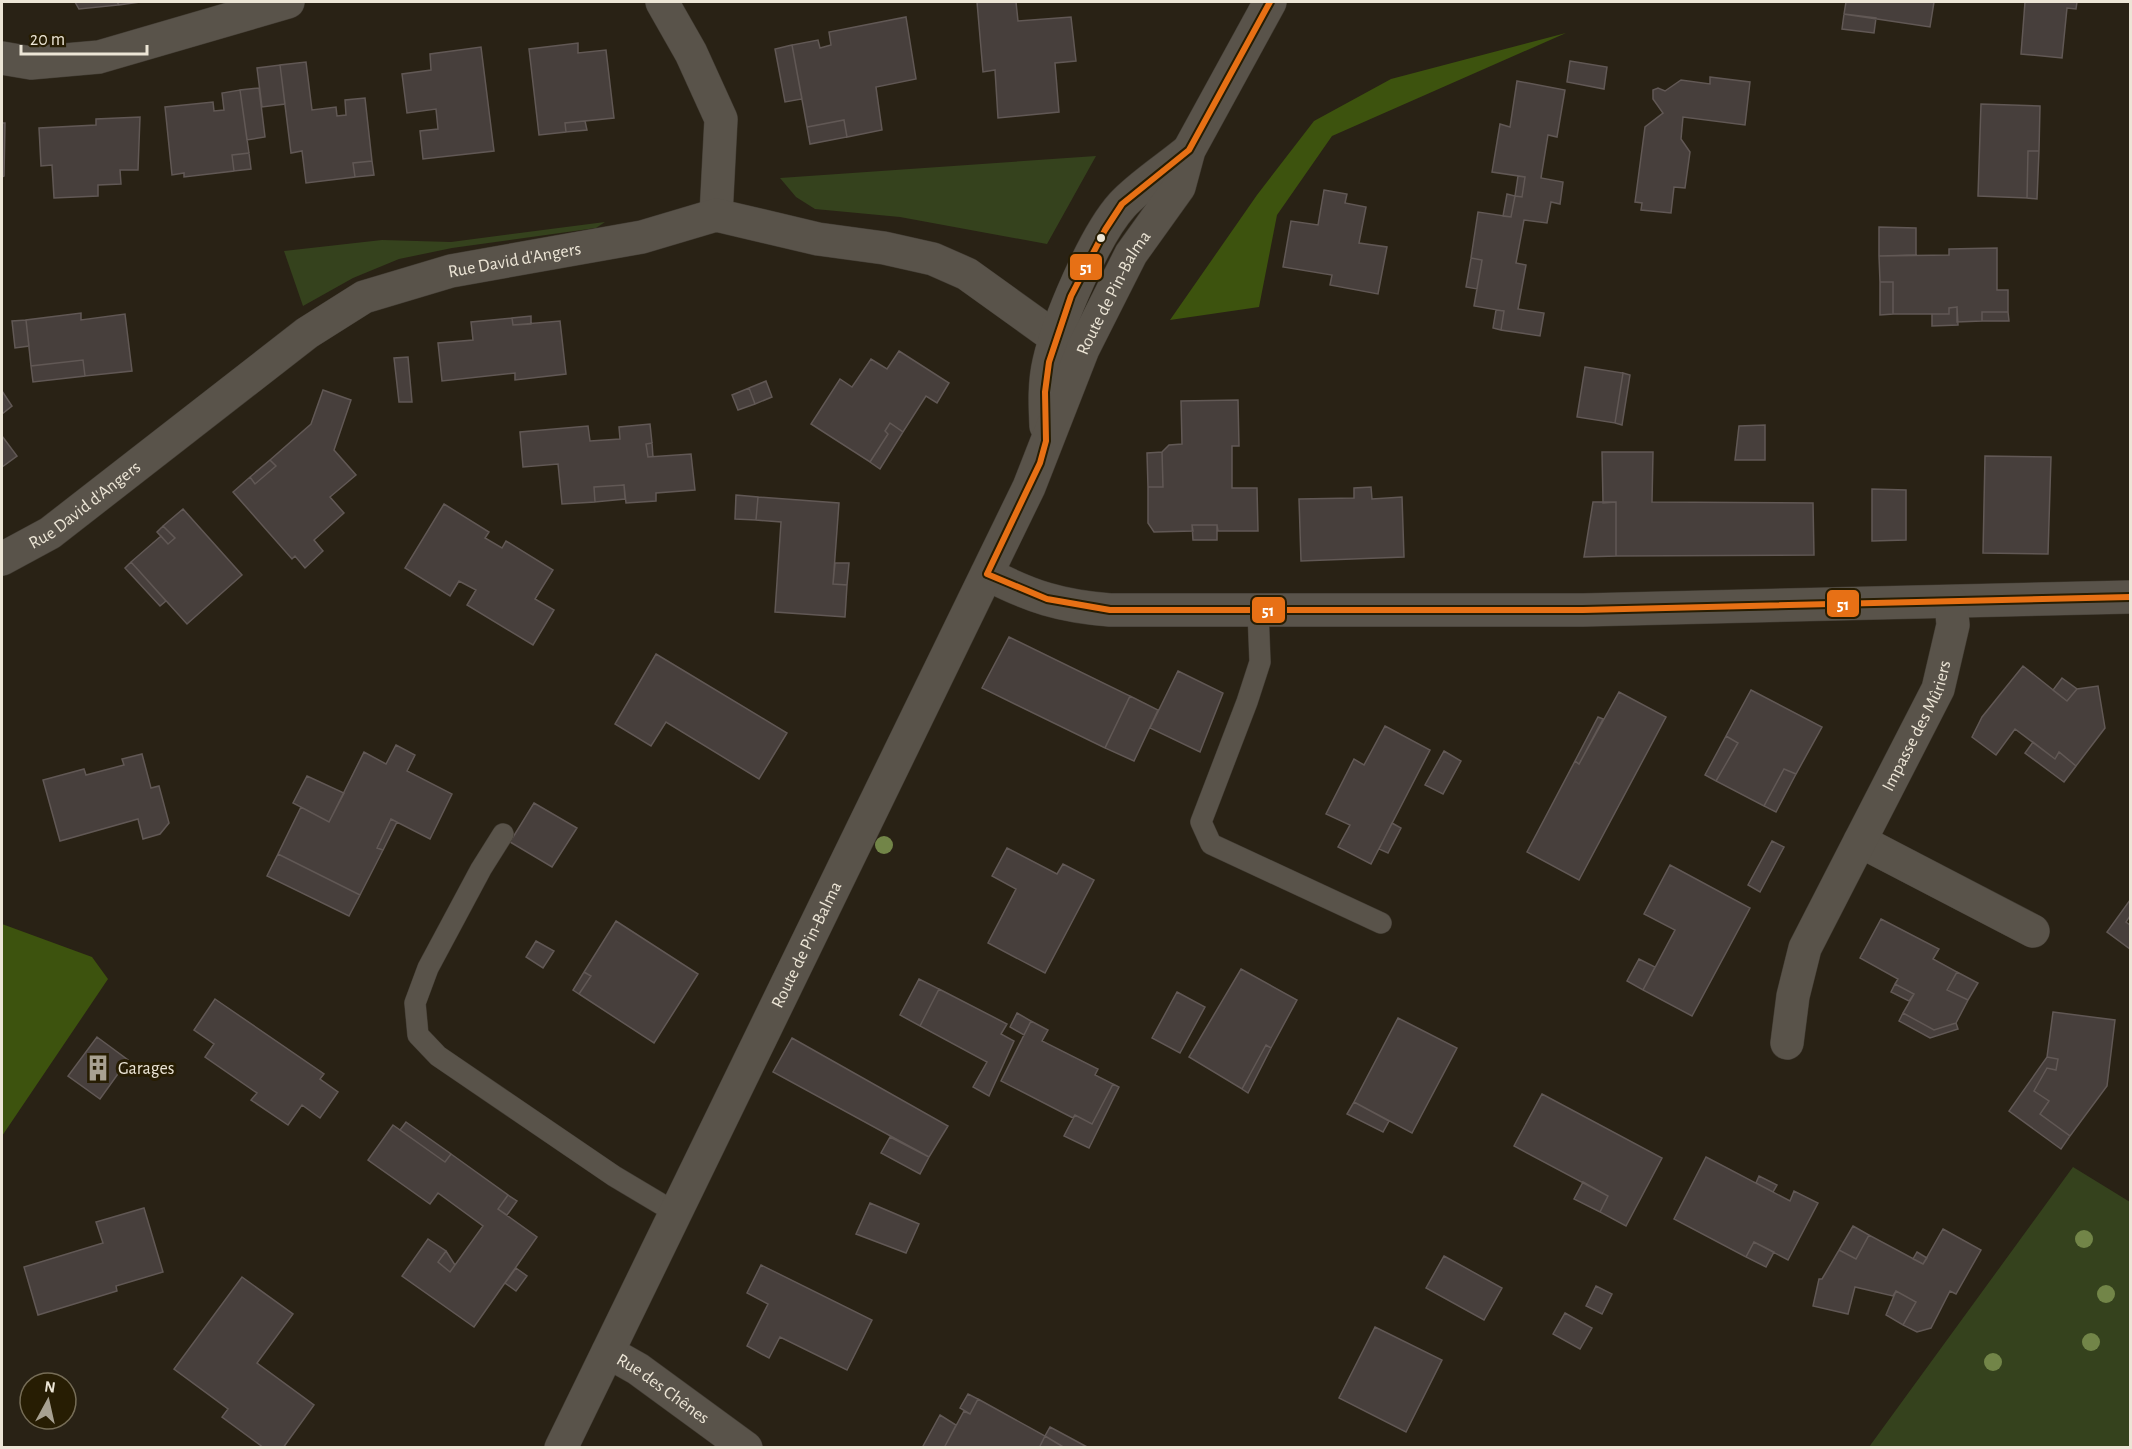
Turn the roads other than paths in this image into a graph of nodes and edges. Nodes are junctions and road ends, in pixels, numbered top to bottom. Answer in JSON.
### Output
{"nodes":[{"id":1,"x":288,"y":2,"type":"edge"},
{"id":2,"x":662,"y":2,"type":"edge"},
{"id":3,"x":1270,"y":2,"type":"edge"},
{"id":4,"x":2,"y":58,"type":"edge"},
{"id":5,"x":716,"y":215,"type":"junction"},
{"id":6,"x":1070,"y":344,"type":"junction"},
{"id":7,"x":2,"y":559,"type":"edge"},
{"id":8,"x":987,"y":574,"type":"junction"},
{"id":9,"x":2130,"y":597,"type":"edge"},
{"id":10,"x":1951,"y":602,"type":"junction"},
{"id":11,"x":1258,"y":611,"type":"junction"},
{"id":12,"x":503,"y":834,"type":"dead end"},
{"id":13,"x":1860,"y":841,"type":"junction"},
{"id":14,"x":1381,"y":923,"type":"dead end"},
{"id":15,"x":2033,"y":931,"type":"dead end"},
{"id":16,"x":1787,"y":1042,"type":"dead end"},
{"id":17,"x":676,"y":1213,"type":"junction"},
{"id":18,"x":608,"y":1352,"type":"junction"},
{"id":19,"x":561,"y":1448,"type":"edge"},
{"id":20,"x":746,"y":1448,"type":"edge"}],
"edges":[{"from":1,"to":4,"type":"street"},
{"from":2,"to":5,"type":"street"},
{"from":3,"to":6,"type":"street","name":"Route de Pin-Balma"},
{"from":5,"to":6,"type":"street","name":"Rue David d'Angers"},
{"from":5,"to":7,"type":"street","name":"Rue David d'Angers"},
{"from":6,"to":8,"type":"street","name":"Route de Pin-Balma"},
{"from":8,"to":11,"type":"street"},
{"from":8,"to":17,"type":"street","name":"Route de Pin-Balma"},
{"from":9,"to":10,"type":"street"},
{"from":10,"to":11,"type":"street"},
{"from":10,"to":13,"type":"street","name":"Impasse des Mûriers"},
{"from":11,"to":14,"type":"lane"},
{"from":12,"to":17,"type":"lane"},
{"from":13,"to":15,"type":"street"},
{"from":13,"to":16,"type":"street","name":"Impasse des Mûriers"},
{"from":17,"to":18,"type":"street","name":"Route de Pin-Balma"},
{"from":18,"to":19,"type":"street","name":"Route de Pin-Balma"},
{"from":18,"to":20,"type":"street","name":"Rue des Chênes"}]}
